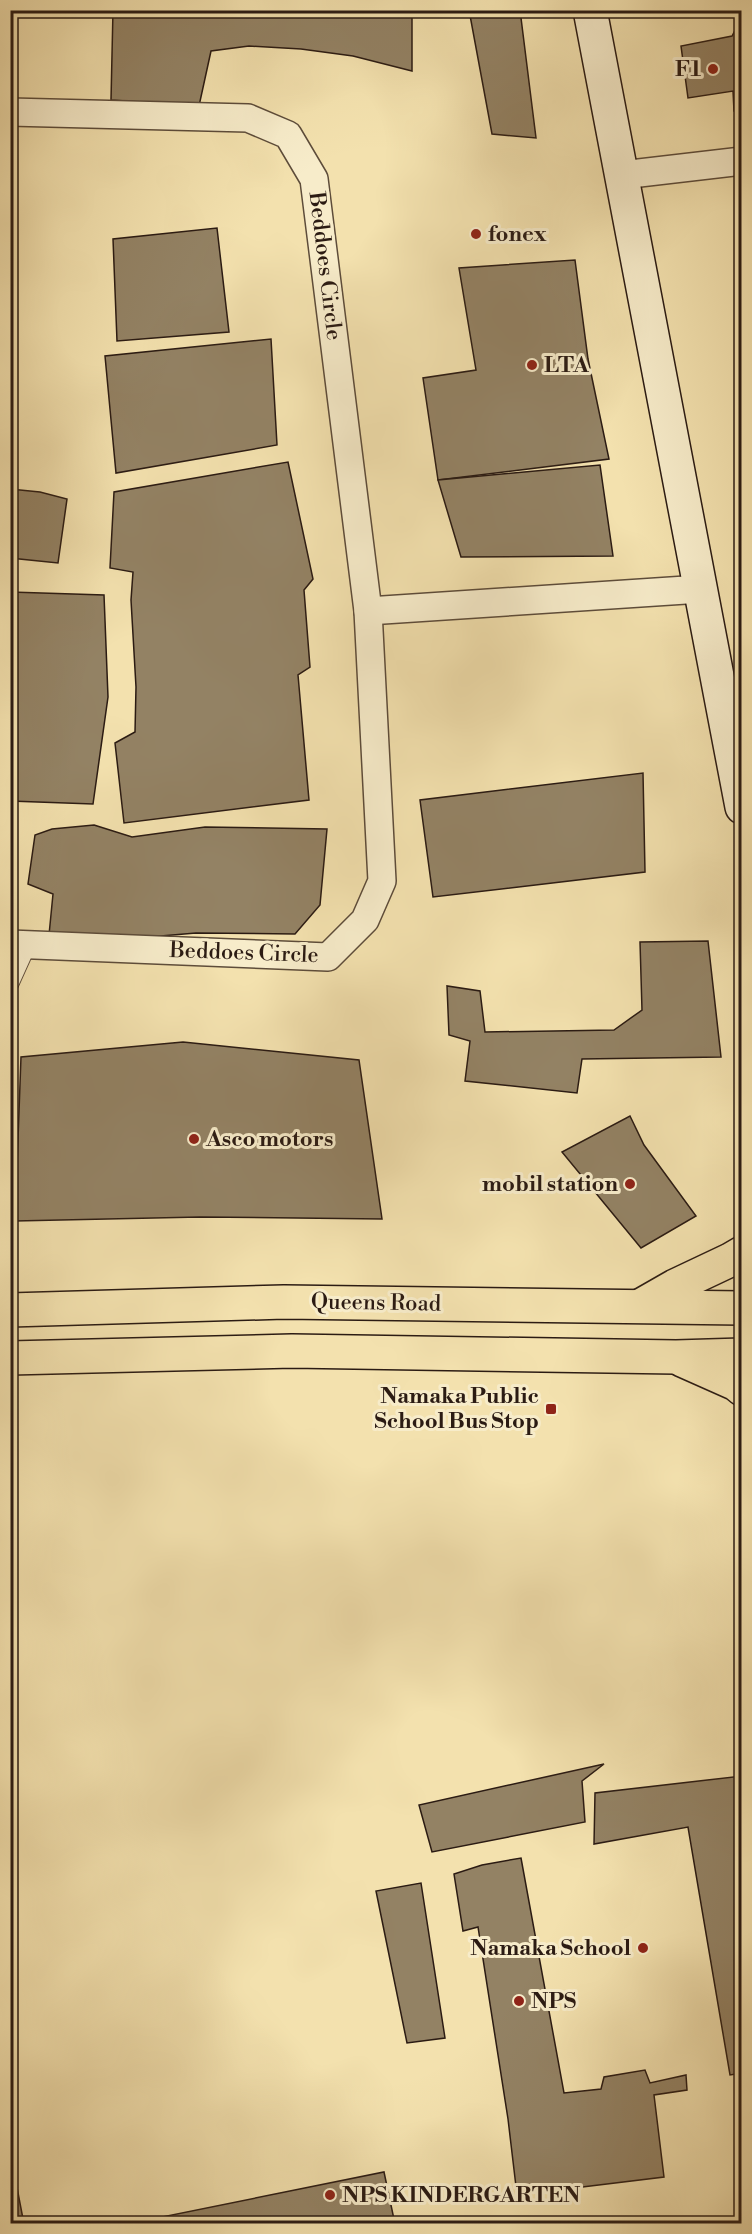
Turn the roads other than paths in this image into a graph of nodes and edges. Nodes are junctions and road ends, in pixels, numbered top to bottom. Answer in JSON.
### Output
{"nodes":[{"id":1,"x":590,"y":10,"type":"edge"},
{"id":2,"x":10,"y":112,"type":"edge"},
{"id":3,"x":741,"y":161,"type":"edge"},
{"id":4,"x":622,"y":175,"type":"junction"},
{"id":5,"x":700,"y":589,"type":"junction"},
{"id":6,"x":368,"y":611,"type":"junction"},
{"id":7,"x":741,"y":807,"type":"edge"},
{"id":8,"x":20,"y":944,"type":"edge"},
{"id":9,"x":10,"y":987,"type":"edge"},
{"id":10,"x":741,"y":1252,"type":"edge"},
{"id":11,"x":638,"y":1307,"type":"junction"},
{"id":12,"x":741,"y":1308,"type":"edge"},
{"id":13,"x":10,"y":1310,"type":"edge"},
{"id":14,"x":741,"y":1355,"type":"edge"},
{"id":15,"x":676,"y":1357,"type":"junction"},
{"id":16,"x":10,"y":1358,"type":"edge"},
{"id":17,"x":741,"y":1389,"type":"edge"}],
"edges":[{"from":1,"to":4,"type":"main road"},
{"from":2,"to":6,"type":"street","name":"Beddoes Circle"},
{"from":3,"to":4,"type":"street"},
{"from":4,"to":5,"type":"main road"},
{"from":5,"to":6,"type":"street"},
{"from":5,"to":7,"type":"main road"},
{"from":6,"to":8,"type":"street","name":"Beddoes Circle"},
{"from":8,"to":9,"type":"lane"},
{"from":10,"to":11,"type":"main road"},
{"from":11,"to":12,"type":"main road","name":"Queens Road"},
{"from":11,"to":13,"type":"main road","name":"Queens Road"},
{"from":14,"to":15,"type":"main road"},
{"from":15,"to":16,"type":"main road"},
{"from":15,"to":17,"type":"main road"}]}
